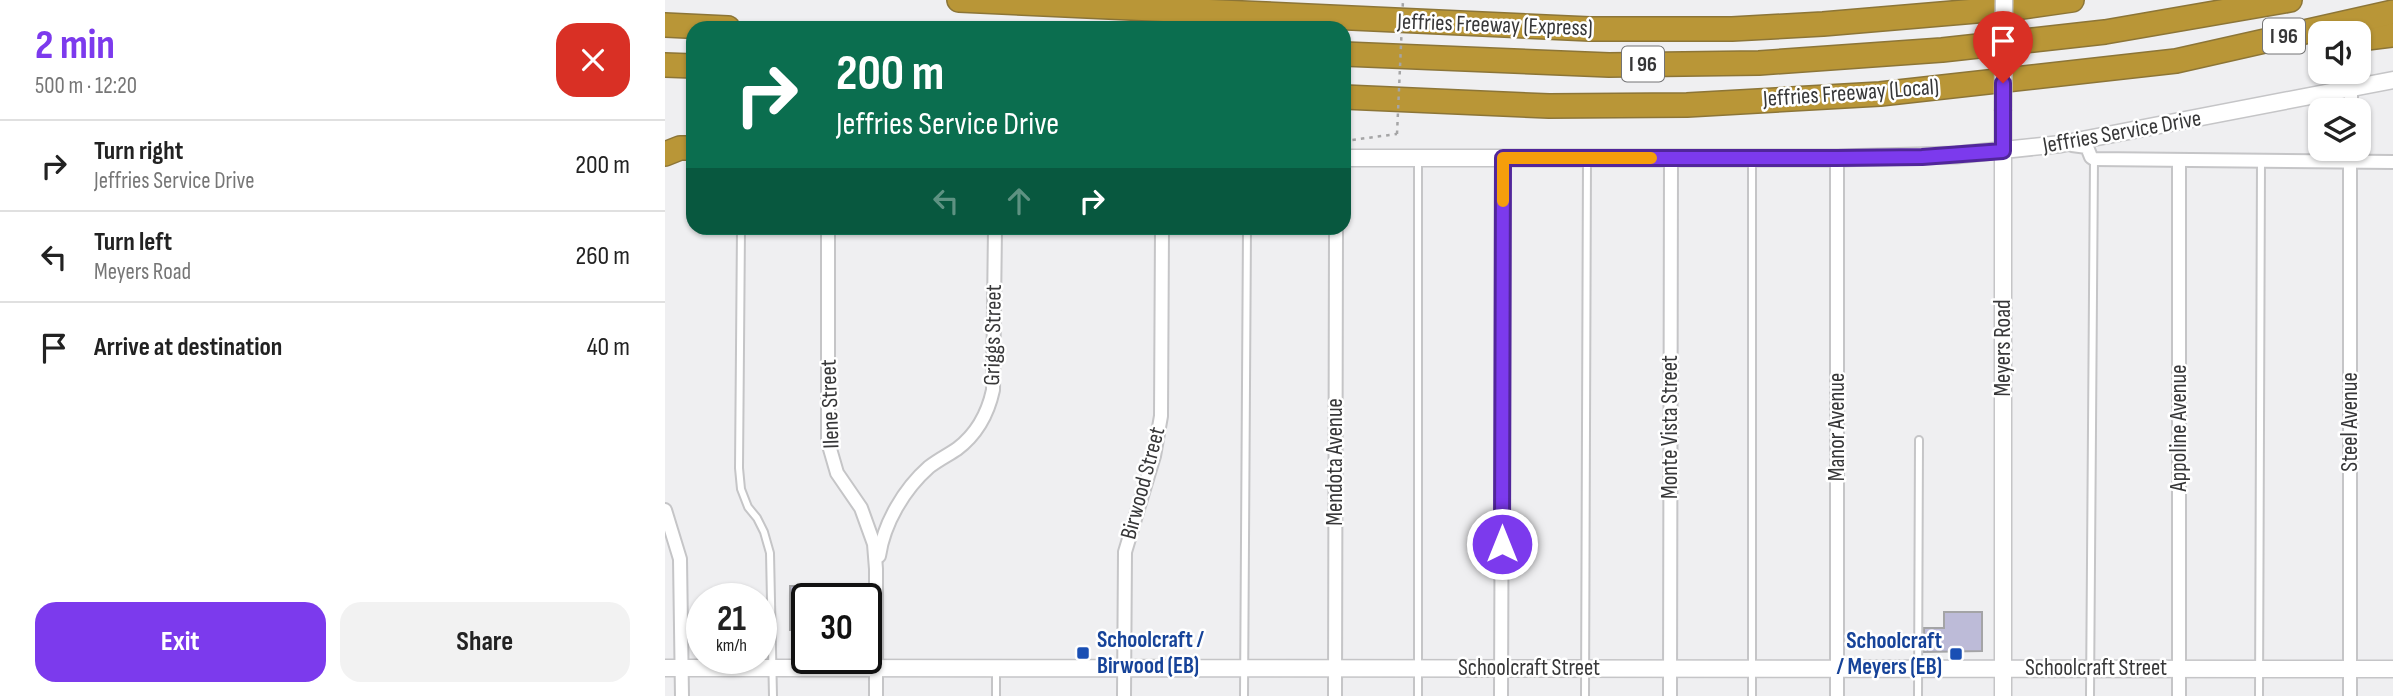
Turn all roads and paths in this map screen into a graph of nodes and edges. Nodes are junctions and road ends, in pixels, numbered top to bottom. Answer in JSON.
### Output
{"nodes":[{"id":1,"x":959,"y":0,"type":"edge"},
{"id":2,"x":1403,"y":0,"type":"edge"},
{"id":3,"x":2004,"y":0,"type":"edge"},
{"id":4,"x":2072,"y":0,"type":"edge"},
{"id":5,"x":2290,"y":0,"type":"edge"},
{"id":6,"x":2393,"y":12,"type":"edge"},
{"id":7,"x":665,"y":25,"type":"edge"},
{"id":8,"x":686,"y":26,"type":"edge"},
{"id":9,"x":2393,"y":35,"type":"edge"},
{"id":10,"x":2371,"y":38,"type":"edge"},
{"id":11,"x":2308,"y":46,"type":"edge"},
{"id":12,"x":1351,"y":54,"type":"edge"},
{"id":13,"x":2176,"y":61,"type":"junction"},
{"id":14,"x":665,"y":65,"type":"edge"},
{"id":15,"x":686,"y":66,"type":"edge"},
{"id":16,"x":2393,"y":80,"type":"edge"},
{"id":17,"x":2351,"y":88,"type":"junction"},
{"id":18,"x":1351,"y":97,"type":"edge"},
{"id":19,"x":2351,"y":98,"type":"edge"},
{"id":20,"x":1406,"y":100,"type":"junction"},
{"id":21,"x":1351,"y":107,"type":"edge"},
{"id":22,"x":1351,"y":140,"type":"edge"},
{"id":23,"x":2061,"y":144,"type":"junction"},
{"id":24,"x":686,"y":148,"type":"edge"},
{"id":25,"x":2003,"y":151,"type":"junction"},
{"id":26,"x":665,"y":155,"type":"edge"},
{"id":27,"x":686,"y":157,"type":"edge"},
{"id":28,"x":2308,"y":157,"type":"edge"},
{"id":29,"x":1351,"y":158,"type":"edge"},
{"id":30,"x":1418,"y":158,"type":"junction"},
{"id":31,"x":1503,"y":158,"type":"junction"},
{"id":32,"x":1587,"y":158,"type":"junction"},
{"id":33,"x":1671,"y":158,"type":"junction"},
{"id":34,"x":1752,"y":158,"type":"junction"},
{"id":35,"x":1837,"y":158,"type":"junction"},
{"id":36,"x":2371,"y":158,"type":"edge"},
{"id":37,"x":2094,"y":159,"type":"junction"},
{"id":38,"x":2179,"y":160,"type":"junction"},
{"id":39,"x":2261,"y":160,"type":"junction"},
{"id":40,"x":2350,"y":161,"type":"edge"},
{"id":41,"x":2393,"y":162,"type":"edge"},
{"id":42,"x":741,"y":235,"type":"edge"},
{"id":43,"x":828,"y":235,"type":"edge"},
{"id":44,"x":995,"y":235,"type":"edge"},
{"id":45,"x":1162,"y":235,"type":"edge"},
{"id":46,"x":1247,"y":235,"type":"edge"},
{"id":47,"x":1336,"y":235,"type":"edge"},
{"id":48,"x":1919,"y":440,"type":"dead end"},
{"id":49,"x":665,"y":510,"type":"edge"},
{"id":50,"x":876,"y":569,"type":"junction"},
{"id":51,"x":770,"y":583,"type":"edge"},
{"id":52,"x":876,"y":583,"type":"edge"},
{"id":53,"x":673,"y":668,"type":"edge"},
{"id":54,"x":882,"y":668,"type":"edge"},
{"id":55,"x":996,"y":668,"type":"junction"},
{"id":56,"x":1124,"y":668,"type":"junction"},
{"id":57,"x":1244,"y":668,"type":"junction"},
{"id":58,"x":1335,"y":668,"type":"junction"},
{"id":59,"x":1417,"y":668,"type":"junction"},
{"id":60,"x":1501,"y":668,"type":"junction"},
{"id":61,"x":1585,"y":668,"type":"junction"},
{"id":62,"x":1670,"y":668,"type":"junction"},
{"id":63,"x":1752,"y":668,"type":"junction"},
{"id":64,"x":1837,"y":668,"type":"junction"},
{"id":65,"x":1918,"y":668,"type":"junction"},
{"id":66,"x":2003,"y":668,"type":"junction"},
{"id":67,"x":2090,"y":668,"type":"junction"},
{"id":68,"x":2179,"y":668,"type":"junction"},
{"id":69,"x":2259,"y":668,"type":"junction"},
{"id":70,"x":2350,"y":668,"type":"junction"},
{"id":71,"x":2393,"y":669,"type":"edge"},
{"id":72,"x":773,"y":674,"type":"edge"},
{"id":73,"x":876,"y":674,"type":"edge"},
{"id":74,"x":682,"y":696,"type":"edge"},
{"id":75,"x":773,"y":696,"type":"edge"},
{"id":76,"x":876,"y":696,"type":"edge"},
{"id":77,"x":996,"y":696,"type":"edge"},
{"id":78,"x":1124,"y":696,"type":"edge"},
{"id":79,"x":1244,"y":696,"type":"edge"},
{"id":80,"x":1335,"y":696,"type":"edge"},
{"id":81,"x":1418,"y":696,"type":"edge"},
{"id":82,"x":1501,"y":696,"type":"edge"},
{"id":83,"x":1585,"y":696,"type":"edge"},
{"id":84,"x":1670,"y":696,"type":"edge"},
{"id":85,"x":1752,"y":696,"type":"edge"},
{"id":86,"x":1837,"y":696,"type":"edge"},
{"id":87,"x":1918,"y":696,"type":"edge"},
{"id":88,"x":2003,"y":696,"type":"edge"},
{"id":89,"x":2090,"y":696,"type":"edge"},
{"id":90,"x":2179,"y":696,"type":"edge"},
{"id":91,"x":2259,"y":696,"type":"edge"},
{"id":92,"x":2350,"y":696,"type":"edge"}],
"edges":[{"from":1,"to":4,"type":"highway","name":"Jeffries Freeway (Express)","number":"I 96"},
{"from":2,"to":22,"type":"path","bridge":true},
{"from":3,"to":25,"type":"street","name":"Meyers Road","bridge":true},
{"from":5,"to":12,"type":"highway","name":"Jeffries Freeway (Express)","number":"I 96"},
{"from":6,"to":13,"type":"highway","name":"Jeffries Freeway (Local)","number":"I 96"},
{"from":7,"to":8,"type":"highway"},
{"from":9,"to":10,"type":"highway"},
{"from":11,"to":13,"type":"highway"},
{"from":13,"to":20,"type":"highway","name":"Jeffries Freeway (Local)","number":"I 96"},
{"from":14,"to":15,"type":"highway"},
{"from":16,"to":17,"type":"street","name":"Jeffries Service Drive"},
{"from":17,"to":19,"type":"street"},
{"from":17,"to":23,"type":"street","name":"Jeffries Service Drive"},
{"from":18,"to":20,"type":"highway","name":"Jeffries Freeway (Local)","number":"I 96"},
{"from":20,"to":21,"type":"highway"},
{"from":23,"to":25,"type":"street","name":"Jeffries Service Drive"},
{"from":23,"to":37,"type":"street"},
{"from":24,"to":26,"type":"highway"},
{"from":25,"to":35,"type":"street","name":"Jeffries Service Drive"},
{"from":25,"to":66,"type":"street","name":"Meyers Road"},
{"from":26,"to":27,"type":"street"},
{"from":28,"to":39,"type":"street"},
{"from":29,"to":30,"type":"street","name":"Jeffries Service Drive"},
{"from":30,"to":31,"type":"street","name":"Jeffries Service Drive"},
{"from":30,"to":59,"type":"lane"},
{"from":31,"to":32,"type":"street","name":"Jeffries Service Drive"},
{"from":31,"to":60,"type":"street"},
{"from":32,"to":33,"type":"street","name":"Jeffries Service Drive"},
{"from":32,"to":61,"type":"lane"},
{"from":33,"to":34,"type":"street","name":"Jeffries Service Drive"},
{"from":33,"to":62,"type":"street","name":"Monte Vista Street"},
{"from":34,"to":35,"type":"street","name":"Jeffries Service Drive"},
{"from":34,"to":63,"type":"lane"},
{"from":35,"to":64,"type":"street","name":"Manor Avenue"},
{"from":36,"to":41,"type":"street"},
{"from":37,"to":38,"type":"street"},
{"from":37,"to":67,"type":"lane"},
{"from":38,"to":39,"type":"street"},
{"from":38,"to":68,"type":"street","name":"Appoline Avenue"},
{"from":39,"to":69,"type":"lane"},
{"from":40,"to":70,"type":"street","name":"Steel Avenue"},
{"from":42,"to":51,"type":"lane"},
{"from":43,"to":50,"type":"street","name":"Ilene Street"},
{"from":44,"to":50,"type":"street","name":"Griggs Street"},
{"from":45,"to":56,"type":"street","name":"Birwood Street"},
{"from":46,"to":57,"type":"lane"},
{"from":47,"to":58,"type":"street","name":"Mendota Avenue"},
{"from":48,"to":65,"type":"lane"},
{"from":49,"to":53,"type":"street"},
{"from":50,"to":52,"type":"street","name":"Ilene Street"},
{"from":53,"to":74,"type":"street"},
{"from":54,"to":55,"type":"street","name":"Schoolcraft Street"},
{"from":55,"to":56,"type":"street","name":"Schoolcraft Street"},
{"from":55,"to":77,"type":"lane"},
{"from":56,"to":57,"type":"street","name":"Schoolcraft Street"},
{"from":56,"to":78,"type":"street","name":"Birwood Street"},
{"from":57,"to":58,"type":"street","name":"Schoolcraft Street"},
{"from":57,"to":79,"type":"lane"},
{"from":58,"to":59,"type":"street","name":"Schoolcraft Street"},
{"from":58,"to":80,"type":"street","name":"Mendota Avenue"},
{"from":59,"to":60,"type":"street","name":"Schoolcraft Street"},
{"from":59,"to":81,"type":"lane"},
{"from":60,"to":61,"type":"street","name":"Schoolcraft Street"},
{"from":60,"to":82,"type":"street"},
{"from":61,"to":62,"type":"street","name":"Schoolcraft Street"},
{"from":61,"to":83,"type":"lane"},
{"from":62,"to":63,"type":"street","name":"Schoolcraft Street"},
{"from":62,"to":84,"type":"street","name":"Monte Vista Street"},
{"from":63,"to":64,"type":"street","name":"Schoolcraft Street"},
{"from":63,"to":85,"type":"lane"},
{"from":64,"to":65,"type":"street","name":"Schoolcraft Street"},
{"from":64,"to":86,"type":"street","name":"Manor Avenue"},
{"from":65,"to":66,"type":"street","name":"Schoolcraft Street"},
{"from":65,"to":87,"type":"lane"},
{"from":66,"to":67,"type":"street","name":"Schoolcraft Street"},
{"from":66,"to":88,"type":"street","name":"Meyers Road"},
{"from":67,"to":68,"type":"street","name":"Schoolcraft Street"},
{"from":67,"to":89,"type":"lane"},
{"from":68,"to":69,"type":"street","name":"Schoolcraft Street"},
{"from":68,"to":90,"type":"street","name":"Appoline Avenue"},
{"from":69,"to":70,"type":"street","name":"Schoolcraft Street"},
{"from":69,"to":91,"type":"lane"},
{"from":70,"to":71,"type":"street","name":"Schoolcraft Street"},
{"from":70,"to":92,"type":"street","name":"Steel Avenue"},
{"from":72,"to":75,"type":"lane"},
{"from":73,"to":76,"type":"street","name":"Ilene Street"}]}
